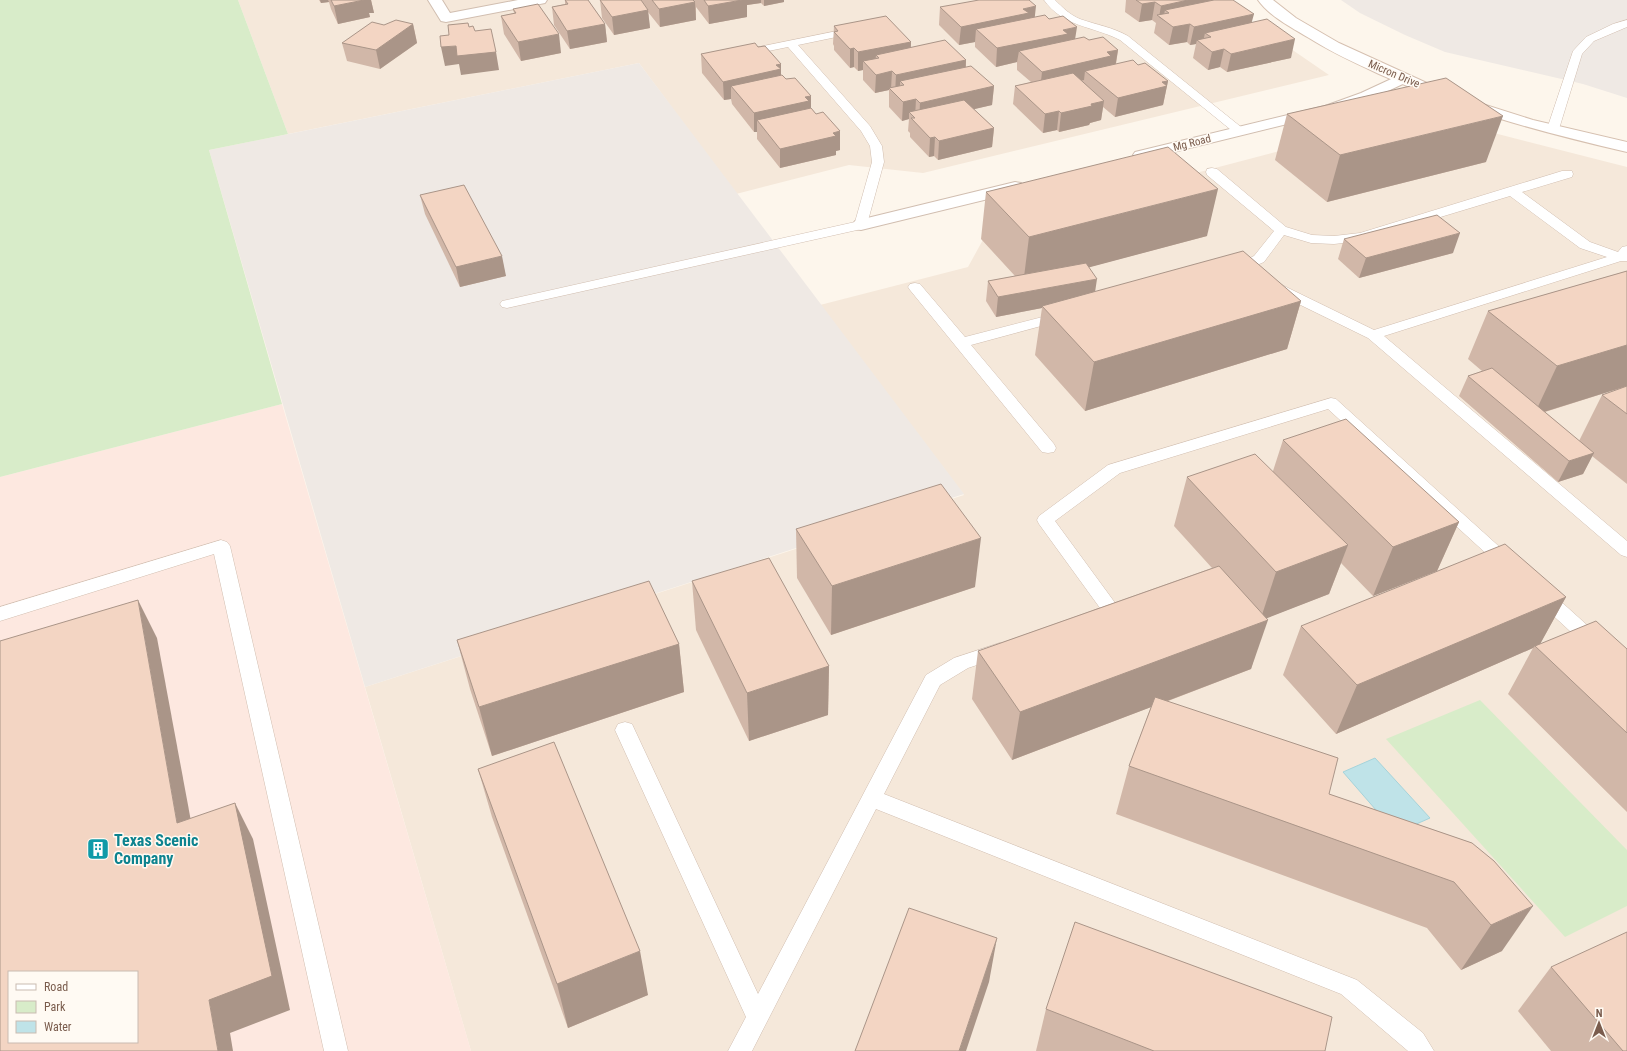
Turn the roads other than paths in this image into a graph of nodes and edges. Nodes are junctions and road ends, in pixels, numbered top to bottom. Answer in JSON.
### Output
{"nodes":[{"id":1,"x":435,"y":0,"type":"edge"},
{"id":2,"x":540,"y":0,"type":"edge"},
{"id":3,"x":1049,"y":0,"type":"edge"},
{"id":4,"x":1265,"y":0,"type":"edge"},
{"id":5,"x":1627,"y":23,"type":"edge"},
{"id":6,"x":842,"y":33,"type":"edge"},
{"id":7,"x":790,"y":44,"type":"junction"},
{"id":8,"x":742,"y":53,"type":"edge"},
{"id":9,"x":1402,"y":78,"type":"junction"},
{"id":10,"x":1553,"y":129,"type":"junction"},
{"id":11,"x":1240,"y":131,"type":"junction"},
{"id":12,"x":1627,"y":147,"type":"edge"},
{"id":13,"x":1124,"y":160,"type":"edge"},
{"id":14,"x":1212,"y":172,"type":"dead end"},
{"id":15,"x":1566,"y":174,"type":"dead end"},
{"id":16,"x":1031,"y":183,"type":"edge"},
{"id":17,"x":1512,"y":191,"type":"junction"},
{"id":18,"x":862,"y":225,"type":"junction"},
{"id":19,"x":1281,"y":230,"type":"junction"},
{"id":20,"x":1625,"y":255,"type":"edge"},
{"id":21,"x":1239,"y":270,"type":"junction"},
{"id":22,"x":1224,"y":274,"type":"edge"},
{"id":23,"x":915,"y":287,"type":"dead end"},
{"id":24,"x":507,"y":304,"type":"dead end"},
{"id":25,"x":1077,"y":312,"type":"edge"},
{"id":26,"x":1373,"y":335,"type":"junction"},
{"id":27,"x":961,"y":343,"type":"junction"},
{"id":28,"x":1048,"y":448,"type":"dead end"},
{"id":29,"x":1627,"y":551,"type":"edge"},
{"id":30,"x":0,"y":614,"type":"edge"},
{"id":31,"x":1082,"y":622,"type":"edge"},
{"id":32,"x":1014,"y":645,"type":"edge"},
{"id":33,"x":1627,"y":672,"type":"edge"},
{"id":34,"x":626,"y":730,"type":"dead end"},
{"id":35,"x":873,"y":799,"type":"junction"},
{"id":36,"x":758,"y":1019,"type":"junction"},
{"id":37,"x":336,"y":1051,"type":"edge"},
{"id":38,"x":740,"y":1051,"type":"edge"},
{"id":39,"x":1422,"y":1051,"type":"edge"}],
"edges":[{"from":1,"to":2,"type":"street"},
{"from":3,"to":11,"type":"lane"},
{"from":4,"to":9,"type":"street","name":"Micron Drive"},
{"from":5,"to":10,"type":"lane"},
{"from":6,"to":7,"type":"lane"},
{"from":7,"to":8,"type":"lane"},
{"from":7,"to":18,"type":"lane"},
{"from":9,"to":10,"type":"street","name":"Micron Drive"},
{"from":9,"to":11,"type":"street","name":"Mg Road"},
{"from":10,"to":12,"type":"street","name":"Micron Drive"},
{"from":11,"to":13,"type":"street","name":"Mg Road"},
{"from":14,"to":19,"type":"lane"},
{"from":15,"to":17,"type":"lane"},
{"from":16,"to":18,"type":"street"},
{"from":17,"to":19,"type":"lane"},
{"from":17,"to":20,"type":"lane"},
{"from":18,"to":24,"type":"lane"},
{"from":19,"to":21,"type":"lane"},
{"from":20,"to":26,"type":"lane"},
{"from":21,"to":22,"type":"lane"},
{"from":21,"to":26,"type":"lane"},
{"from":23,"to":27,"type":"lane"},
{"from":25,"to":27,"type":"lane"},
{"from":26,"to":29,"type":"lane"},
{"from":27,"to":28,"type":"lane"},
{"from":30,"to":37,"type":"lane"},
{"from":31,"to":33,"type":"lane"},
{"from":32,"to":35,"type":"lane"},
{"from":34,"to":36,"type":"lane"},
{"from":35,"to":36,"type":"lane"},
{"from":35,"to":39,"type":"lane"},
{"from":36,"to":38,"type":"lane"}]}
